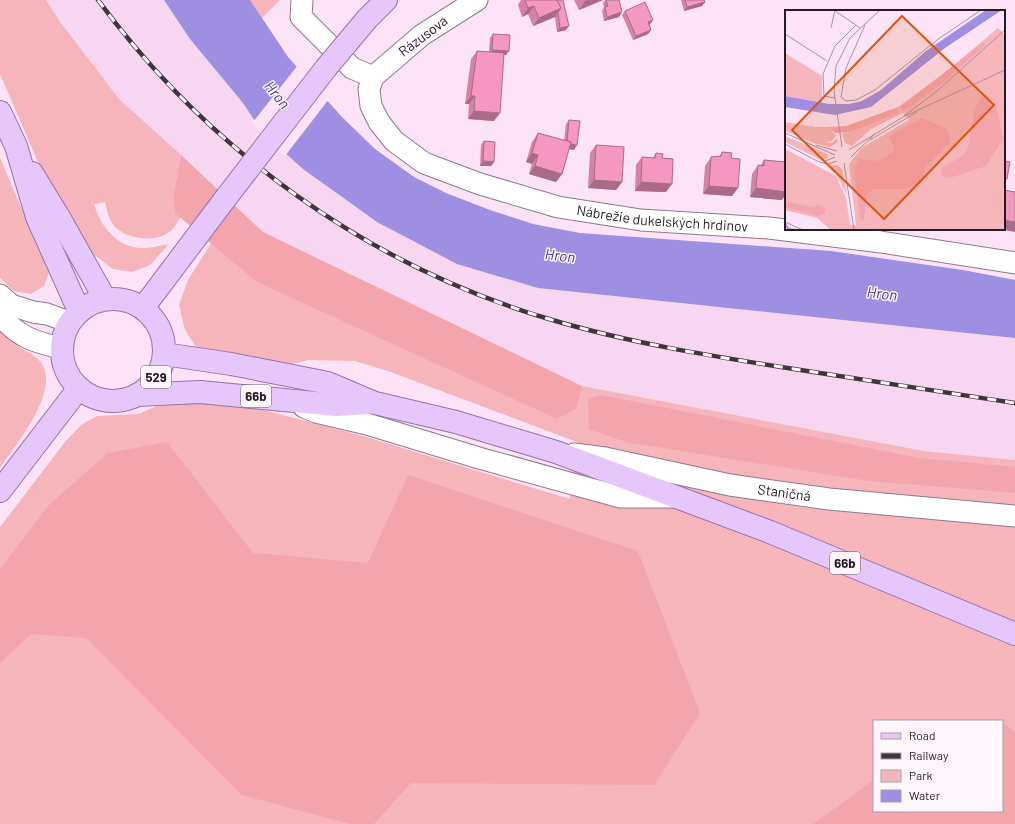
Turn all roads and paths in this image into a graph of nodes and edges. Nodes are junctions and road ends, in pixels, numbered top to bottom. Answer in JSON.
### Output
{"nodes":[{"id":1,"x":302,"y":0,"type":"edge"},
{"id":2,"x":386,"y":0,"type":"edge"},
{"id":3,"x":477,"y":0,"type":"edge"},
{"id":4,"x":373,"y":77,"type":"junction"},
{"id":5,"x":0,"y":112,"type":"edge"},
{"id":6,"x":16,"y":146,"type":"junction"},
{"id":7,"x":1015,"y":263,"type":"edge"},
{"id":8,"x":0,"y":296,"type":"edge"},
{"id":9,"x":105,"y":299,"type":"junction"},
{"id":10,"x":143,"y":308,"type":"junction"},
{"id":11,"x":0,"y":315,"type":"edge"},
{"id":12,"x":74,"y":316,"type":"junction"},
{"id":13,"x":61,"y":348,"type":"junction"},
{"id":14,"x":164,"y":354,"type":"junction"},
{"id":15,"x":79,"y":388,"type":"junction"},
{"id":16,"x":137,"y":395,"type":"junction"},
{"id":17,"x":283,"y":398,"type":"junction"},
{"id":18,"x":375,"y":403,"type":"junction"},
{"id":19,"x":556,"y":452,"type":"junction"},
{"id":20,"x":0,"y":491,"type":"edge"},
{"id":21,"x":673,"y":497,"type":"junction"},
{"id":22,"x":1015,"y":516,"type":"edge"},
{"id":23,"x":1015,"y":634,"type":"edge"}],
"edges":[{"from":1,"to":4,"type":"street"},
{"from":2,"to":10,"type":"main road","bridge":true},
{"from":3,"to":4,"type":"street","name":"Rázusova"},
{"from":4,"to":7,"type":"street","name":"Nábrežie dukelských hrdinov"},
{"from":5,"to":6,"type":"main road"},
{"from":6,"to":9,"type":"main road"},
{"from":6,"to":12,"type":"main road"},
{"from":8,"to":12,"type":"street"},
{"from":9,"to":10,"type":"main road","number":"529"},
{"from":9,"to":12,"type":"main road","number":"529"},
{"from":10,"to":14,"type":"main road","number":"529"},
{"from":11,"to":13,"type":"street"},
{"from":12,"to":13,"type":"main road","number":"529"},
{"from":13,"to":15,"type":"main road","number":"529"},
{"from":14,"to":16,"type":"main road","number":"529"},
{"from":14,"to":18,"type":"main road","number":"66b"},
{"from":15,"to":16,"type":"main road","number":"529"},
{"from":15,"to":20,"type":"main road"},
{"from":16,"to":17,"type":"main road","number":"66b"},
{"from":17,"to":18,"type":"main road","number":"66b"},
{"from":17,"to":21,"type":"street"},
{"from":18,"to":19,"type":"main road","number":"66b"},
{"from":19,"to":21,"type":"main road","number":"66b"},
{"from":19,"to":22,"type":"street","name":"Staničná"},
{"from":21,"to":23,"type":"main road","number":"66b"}]}
